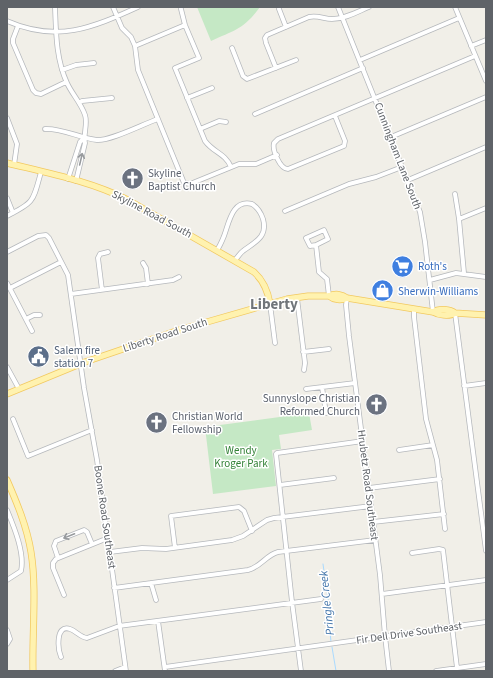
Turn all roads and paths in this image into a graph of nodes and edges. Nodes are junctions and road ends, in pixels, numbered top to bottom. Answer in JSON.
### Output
{"nodes":[{"id":1,"x":55,"y":7,"type":"edge"},
{"id":2,"x":113,"y":7,"type":"edge"},
{"id":3,"x":138,"y":7,"type":"edge"},
{"id":4,"x":338,"y":7,"type":"edge"},
{"id":5,"x":368,"y":7,"type":"edge"},
{"id":6,"x":455,"y":7,"type":"edge"},
{"id":7,"x":181,"y":9,"type":"dead end"},
{"id":8,"x":279,"y":9,"type":"dead end"},
{"id":9,"x":117,"y":16,"type":"junction"},
{"id":10,"x":342,"y":17,"type":"junction"},
{"id":11,"x":459,"y":18,"type":"junction"},
{"id":12,"x":7,"y":21,"type":"edge"},
{"id":13,"x":186,"y":25,"type":"junction"},
{"id":14,"x":18,"y":26,"type":"junction"},
{"id":15,"x":286,"y":27,"type":"junction"},
{"id":16,"x":56,"y":33,"type":"junction"},
{"id":17,"x":486,"y":40,"type":"edge"},
{"id":18,"x":135,"y":46,"type":"junction"},
{"id":19,"x":471,"y":46,"type":"junction"},
{"id":20,"x":232,"y":48,"type":"dead end"},
{"id":21,"x":475,"y":56,"type":"junction"},
{"id":22,"x":296,"y":60,"type":"dead end"},
{"id":23,"x":360,"y":60,"type":"junction"},
{"id":24,"x":94,"y":63,"type":"dead end"},
{"id":25,"x":276,"y":68,"type":"junction"},
{"id":26,"x":363,"y":68,"type":"junction"},
{"id":27,"x":62,"y":70,"type":"junction"},
{"id":28,"x":486,"y":81,"type":"edge"},
{"id":29,"x":66,"y":82,"type":"junction"},
{"id":30,"x":212,"y":88,"type":"dead end"},
{"id":31,"x":486,"y":97,"type":"edge"},
{"id":32,"x":112,"y":98,"type":"dead end"},
{"id":33,"x":187,"y":98,"type":"junction"},
{"id":34,"x":376,"y":99,"type":"junction"},
{"id":35,"x":79,"y":103,"type":"junction"},
{"id":36,"x":255,"y":114,"type":"dead end"},
{"id":37,"x":335,"y":116,"type":"junction"},
{"id":38,"x":7,"y":118,"type":"edge"},
{"id":39,"x":158,"y":119,"type":"junction"},
{"id":40,"x":226,"y":122,"type":"dead end"},
{"id":41,"x":45,"y":129,"type":"dead end"},
{"id":42,"x":200,"y":129,"type":"junction"},
{"id":43,"x":391,"y":137,"type":"junction"},
{"id":44,"x":84,"y":138,"type":"junction"},
{"id":45,"x":486,"y":147,"type":"edge"},
{"id":46,"x":277,"y":155,"type":"junction"},
{"id":47,"x":7,"y":163,"type":"edge"},
{"id":48,"x":14,"y":165,"type":"junction"},
{"id":49,"x":231,"y":167,"type":"junction"},
{"id":50,"x":402,"y":167,"type":"junction"},
{"id":51,"x":41,"y":172,"type":"junction"},
{"id":52,"x":68,"y":179,"type":"junction"},
{"id":53,"x":408,"y":180,"type":"junction"},
{"id":54,"x":76,"y":181,"type":"junction"},
{"id":55,"x":455,"y":194,"type":"dead end"},
{"id":56,"x":7,"y":198,"type":"edge"},
{"id":57,"x":486,"y":208,"type":"edge"},
{"id":58,"x":286,"y":211,"type":"dead end"},
{"id":59,"x":13,"y":213,"type":"junction"},
{"id":60,"x":7,"y":216,"type":"edge"},
{"id":61,"x":459,"y":219,"type":"junction"},
{"id":62,"x":316,"y":245,"type":"junction"},
{"id":63,"x":217,"y":250,"type":"junction"},
{"id":64,"x":7,"y":252,"type":"edge"},
{"id":65,"x":108,"y":252,"type":"dead end"},
{"id":66,"x":235,"y":260,"type":"junction"},
{"id":67,"x":61,"y":262,"type":"junction"},
{"id":68,"x":143,"y":262,"type":"dead end"},
{"id":69,"x":464,"y":273,"type":"junction"},
{"id":70,"x":486,"y":276,"type":"edge"},
{"id":71,"x":179,"y":277,"type":"dead end"},
{"id":72,"x":430,"y":280,"type":"junction"},
{"id":73,"x":7,"y":283,"type":"edge"},
{"id":74,"x":148,"y":284,"type":"junction"},
{"id":75,"x":10,"y":288,"type":"junction"},
{"id":76,"x":102,"y":290,"type":"junction"},
{"id":77,"x":71,"y":294,"type":"junction"},
{"id":78,"x":329,"y":296,"type":"junction"},
{"id":79,"x":297,"y":298,"type":"junction"},
{"id":80,"x":347,"y":298,"type":"junction"},
{"id":81,"x":270,"y":304,"type":"junction"},
{"id":82,"x":414,"y":309,"type":"junction"},
{"id":83,"x":433,"y":312,"type":"junction"},
{"id":84,"x":456,"y":313,"type":"junction"},
{"id":85,"x":40,"y":315,"type":"dead end"},
{"id":86,"x":486,"y":316,"type":"edge"},
{"id":87,"x":26,"y":319,"type":"junction"},
{"id":88,"x":32,"y":331,"type":"dead end"},
{"id":89,"x":275,"y":343,"type":"dead end"},
{"id":90,"x":329,"y":349,"type":"dead end"},
{"id":91,"x":303,"y":352,"type":"junction"},
{"id":92,"x":80,"y":364,"type":"junction"},
{"id":93,"x":7,"y":367,"type":"edge"},
{"id":94,"x":304,"y":370,"type":"dead end"},
{"id":95,"x":356,"y":383,"type":"junction"},
{"id":96,"x":486,"y":383,"type":"edge"},
{"id":97,"x":464,"y":386,"type":"junction"},
{"id":98,"x":322,"y":387,"type":"junction"},
{"id":99,"x":19,"y":389,"type":"junction"},
{"id":100,"x":306,"y":389,"type":"dead end"},
{"id":101,"x":7,"y":394,"type":"edge"},
{"id":102,"x":326,"y":413,"type":"dead end"},
{"id":103,"x":13,"y":419,"type":"dead end"},
{"id":104,"x":92,"y":430,"type":"junction"},
{"id":105,"x":363,"y":441,"type":"junction"},
{"id":106,"x":433,"y":445,"type":"junction"},
{"id":107,"x":399,"y":450,"type":"dead end"},
{"id":108,"x":334,"y":478,"type":"dead end"},
{"id":109,"x":440,"y":479,"type":"junction"},
{"id":110,"x":7,"y":480,"type":"edge"},
{"id":111,"x":280,"y":485,"type":"junction"},
{"id":112,"x":369,"y":488,"type":"junction"},
{"id":113,"x":371,"y":506,"type":"junction"},
{"id":114,"x":7,"y":510,"type":"edge"},
{"id":115,"x":444,"y":514,"type":"junction"},
{"id":116,"x":283,"y":517,"type":"junction"},
{"id":117,"x":373,"y":522,"type":"junction"},
{"id":118,"x":445,"y":529,"type":"dead end"},
{"id":119,"x":252,"y":531,"type":"junction"},
{"id":120,"x":485,"y":532,"type":"edge"},
{"id":121,"x":108,"y":538,"type":"junction"},
{"id":122,"x":376,"y":540,"type":"junction"},
{"id":123,"x":92,"y":544,"type":"junction"},
{"id":124,"x":175,"y":548,"type":"junction"},
{"id":125,"x":287,"y":550,"type":"junction"},
{"id":126,"x":486,"y":551,"type":"edge"},
{"id":127,"x":110,"y":552,"type":"junction"},
{"id":128,"x":412,"y":553,"type":"dead end"},
{"id":129,"x":58,"y":558,"type":"junction"},
{"id":130,"x":7,"y":580,"type":"edge"},
{"id":131,"x":486,"y":580,"type":"edge"},
{"id":132,"x":151,"y":583,"type":"junction"},
{"id":133,"x":446,"y":586,"type":"junction"},
{"id":134,"x":114,"y":588,"type":"junction"},
{"id":135,"x":382,"y":594,"type":"junction"},
{"id":136,"x":64,"y":595,"type":"dead end"},
{"id":137,"x":322,"y":599,"type":"dead end"},
{"id":138,"x":156,"y":600,"type":"dead end"},
{"id":139,"x":292,"y":602,"type":"junction"},
{"id":140,"x":158,"y":621,"type":"junction"},
{"id":141,"x":486,"y":622,"type":"edge"},
{"id":142,"x":120,"y":626,"type":"junction"},
{"id":143,"x":452,"y":627,"type":"junction"},
{"id":144,"x":7,"y":630,"type":"edge"},
{"id":145,"x":385,"y":636,"type":"junction"},
{"id":146,"x":7,"y":644,"type":"edge"},
{"id":147,"x":298,"y":648,"type":"junction"},
{"id":148,"x":61,"y":657,"type":"dead end"},
{"id":149,"x":486,"y":664,"type":"edge"},
{"id":150,"x":457,"y":668,"type":"junction"},
{"id":151,"x":126,"y":669,"type":"edge"},
{"id":152,"x":165,"y":669,"type":"edge"},
{"id":153,"x":33,"y":671,"type":"edge"},
{"id":154,"x":115,"y":671,"type":"edge"},
{"id":155,"x":301,"y":671,"type":"edge"},
{"id":156,"x":389,"y":671,"type":"edge"},
{"id":157,"x":436,"y":671,"type":"edge"}],
"edges":[{"from":1,"to":16,"type":"street"},
{"from":2,"to":9,"type":"street"},
{"from":3,"to":9,"type":"street"},
{"from":4,"to":10,"type":"street","name":"Cunningham Lane South"},
{"from":5,"to":10,"type":"street"},
{"from":6,"to":11,"type":"street"},
{"from":7,"to":13,"type":"street"},
{"from":8,"to":15,"type":"street"},
{"from":9,"to":16,"type":"street"},
{"from":9,"to":18,"type":"street"},
{"from":10,"to":15,"type":"street"},
{"from":10,"to":23,"type":"street","name":"Cunningham Lane South"},
{"from":11,"to":19,"type":"street"},
{"from":11,"to":23,"type":"street"},
{"from":12,"to":14,"type":"street"},
{"from":13,"to":18,"type":"street"},
{"from":13,"to":33,"type":"street"},
{"from":14,"to":16,"type":"street"},
{"from":14,"to":29,"type":"street"},
{"from":15,"to":25,"type":"street"},
{"from":16,"to":27,"type":"street"},
{"from":17,"to":19,"type":"street"},
{"from":18,"to":39,"type":"street"},
{"from":19,"to":21,"type":"street"},
{"from":20,"to":25,"type":"street"},
{"from":21,"to":28,"type":"street"},
{"from":21,"to":34,"type":"street"},
{"from":22,"to":25,"type":"street"},
{"from":23,"to":26,"type":"street","name":"Cunningham Lane South"},
{"from":24,"to":27,"type":"street"},
{"from":26,"to":34,"type":"street","name":"Cunningham Lane South"},
{"from":26,"to":36,"type":"street"},
{"from":27,"to":29,"type":"street"},
{"from":29,"to":35,"type":"street"},
{"from":30,"to":33,"type":"street"},
{"from":31,"to":43,"type":"street"},
{"from":32,"to":35,"type":"street"},
{"from":33,"to":42,"type":"street"},
{"from":34,"to":37,"type":"street"},
{"from":34,"to":43,"type":"street","name":"Cunningham Lane South"},
{"from":35,"to":44,"type":"street"},
{"from":37,"to":46,"type":"street"},
{"from":37,"to":46,"type":"street"},
{"from":38,"to":48,"type":"street"},
{"from":39,"to":44,"type":"street"},
{"from":39,"to":49,"type":"street"},
{"from":40,"to":42,"type":"street"},
{"from":41,"to":44,"type":"street"},
{"from":42,"to":49,"type":"street"},
{"from":43,"to":50,"type":"street","name":"Cunningham Lane South"},
{"from":44,"to":52,"type":"street"},
{"from":54,"to":44,"type":"street","one_way":true},
{"from":45,"to":53,"type":"street"},
{"from":46,"to":49,"type":"street"},
{"from":47,"to":48,"type":"main road","name":"Skyline Road South"},
{"from":48,"to":51,"type":"main road","name":"Skyline Road South"},
{"from":50,"to":53,"type":"street","name":"Cunningham Lane South"},
{"from":50,"to":58,"type":"street"},
{"from":51,"to":52,"type":"main road","name":"Skyline Road South"},
{"from":51,"to":59,"type":"street"},
{"from":52,"to":54,"type":"main road","name":"Skyline Road South"},
{"from":53,"to":72,"type":"street","name":"Cunningham Lane South"},
{"from":54,"to":63,"type":"main road","name":"Skyline Road South"},
{"from":55,"to":61,"type":"street"},
{"from":56,"to":59,"type":"street"},
{"from":57,"to":61,"type":"street"},
{"from":59,"to":60,"type":"street"},
{"from":61,"to":69,"type":"street"},
{"from":62,"to":62,"type":"street"},
{"from":62,"to":78,"type":"street"},
{"from":63,"to":66,"type":"main road","name":"Skyline Road South"},
{"from":63,"to":66,"type":"street"},
{"from":64,"to":67,"type":"street","name":"Boone Road Southeast"},
{"from":65,"to":76,"type":"street"},
{"from":66,"to":81,"type":"main road","name":"Skyline Road South"},
{"from":67,"to":75,"type":"street"},
{"from":67,"to":77,"type":"street","name":"Boone Road Southeast"},
{"from":68,"to":74,"type":"street"},
{"from":69,"to":70,"type":"street"},
{"from":69,"to":72,"type":"street"},
{"from":71,"to":74,"type":"street"},
{"from":72,"to":83,"type":"street","name":"Cunningham Lane South"},
{"from":73,"to":75,"type":"street"},
{"from":74,"to":76,"type":"street"},
{"from":75,"to":87,"type":"street"},
{"from":76,"to":77,"type":"street"},
{"from":77,"to":92,"type":"street","name":"Boone Road Southeast"},
{"from":78,"to":79,"type":"main road","name":"Liberty Road South"},
{"from":78,"to":80,"type":"main road","name":"Liberty Road South"},
{"from":79,"to":81,"type":"main road","name":"Liberty Road South"},
{"from":79,"to":91,"type":"street"},
{"from":80,"to":82,"type":"main road","name":"Liberty Road South"},
{"from":80,"to":95,"type":"street","name":"Hrubetz Road Southeast"},
{"from":81,"to":89,"type":"street"},
{"from":81,"to":92,"type":"main road","name":"Liberty Road South"},
{"from":82,"to":83,"type":"main road","name":"Liberty Road South"},
{"from":82,"to":106,"type":"street"},
{"from":83,"to":84,"type":"main road","name":"Liberty Road South"},
{"from":84,"to":86,"type":"main road","name":"Liberty Road South"},
{"from":84,"to":97,"type":"street"},
{"from":85,"to":87,"type":"street"},
{"from":87,"to":88,"type":"street"},
{"from":90,"to":91,"type":"street"},
{"from":91,"to":94,"type":"street"},
{"from":92,"to":99,"type":"main road","name":"Liberty Road South"},
{"from":92,"to":104,"type":"street","name":"Boone Road Southeast"},
{"from":93,"to":99,"type":"street"},
{"from":95,"to":98,"type":"street"},
{"from":95,"to":105,"type":"street","name":"Hrubetz Road Southeast"},
{"from":96,"to":97,"type":"street"},
{"from":97,"to":120,"type":"street"},
{"from":98,"to":100,"type":"street"},
{"from":98,"to":102,"type":"street"},
{"from":99,"to":101,"type":"main road","name":"Liberty Road South"},
{"from":103,"to":104,"type":"street"},
{"from":104,"to":121,"type":"street","name":"Boone Road Southeast"},
{"from":105,"to":111,"type":"street"},
{"from":105,"to":112,"type":"street","name":"Hrubetz Road Southeast"},
{"from":106,"to":107,"type":"street"},
{"from":106,"to":109,"type":"street"},
{"from":108,"to":111,"type":"street"},
{"from":109,"to":112,"type":"street"},
{"from":109,"to":115,"type":"street"},
{"from":110,"to":153,"type":"main road"},
{"from":111,"to":116,"type":"street"},
{"from":112,"to":113,"type":"street","name":"Hrubetz Road Southeast"},
{"from":113,"to":116,"type":"street"},
{"from":113,"to":117,"type":"street","name":"Hrubetz Road Southeast"},
{"from":114,"to":130,"type":"street"},
{"from":115,"to":117,"type":"street"},
{"from":115,"to":118,"type":"street"},
{"from":116,"to":119,"type":"street"},
{"from":116,"to":125,"type":"street"},
{"from":117,"to":122,"type":"street","name":"Hrubetz Road Southeast"},
{"from":119,"to":124,"type":"street"},
{"from":119,"to":124,"type":"street"},
{"from":120,"to":126,"type":"street"},
{"from":121,"to":123,"type":"street"},
{"from":121,"to":127,"type":"street","name":"Boone Road Southeast"},
{"from":122,"to":125,"type":"street"},
{"from":122,"to":135,"type":"street","name":"Hrubetz Road Southeast"},
{"from":123,"to":129,"type":"street"},
{"from":123,"to":129,"type":"street","one_way":true},
{"from":124,"to":127,"type":"street"},
{"from":125,"to":132,"type":"street"},
{"from":125,"to":139,"type":"street"},
{"from":127,"to":134,"type":"street","name":"Boone Road Southeast"},
{"from":128,"to":133,"type":"street"},
{"from":129,"to":136,"type":"street"},
{"from":131,"to":133,"type":"street"},
{"from":132,"to":134,"type":"street"},
{"from":132,"to":138,"type":"street"},
{"from":133,"to":135,"type":"street"},
{"from":133,"to":143,"type":"street"},
{"from":134,"to":142,"type":"street","name":"Boone Road Southeast"},
{"from":135,"to":145,"type":"street","name":"Hrubetz Road Southeast"},
{"from":137,"to":139,"type":"street"},
{"from":139,"to":140,"type":"street"},
{"from":139,"to":147,"type":"street"},
{"from":140,"to":142,"type":"street"},
{"from":140,"to":152,"type":"street"},
{"from":141,"to":143,"type":"street","name":"Fir Dell Drive Southeast"},
{"from":142,"to":148,"type":"street"},
{"from":142,"to":151,"type":"street","name":"Boone Road Southeast"},
{"from":143,"to":145,"type":"street","name":"Fir Dell Drive Southeast"},
{"from":143,"to":150,"type":"street"},
{"from":144,"to":146,"type":"street"},
{"from":145,"to":147,"type":"street","name":"Fir Dell Drive Southeast"},
{"from":145,"to":156,"type":"street","name":"Hrubetz Road Southeast"},
{"from":147,"to":152,"type":"street","name":"Fir Dell Drive Southeast"},
{"from":147,"to":155,"type":"street"},
{"from":149,"to":150,"type":"street"},
{"from":150,"to":157,"type":"street"},
{"from":151,"to":154,"type":"street"}]}
